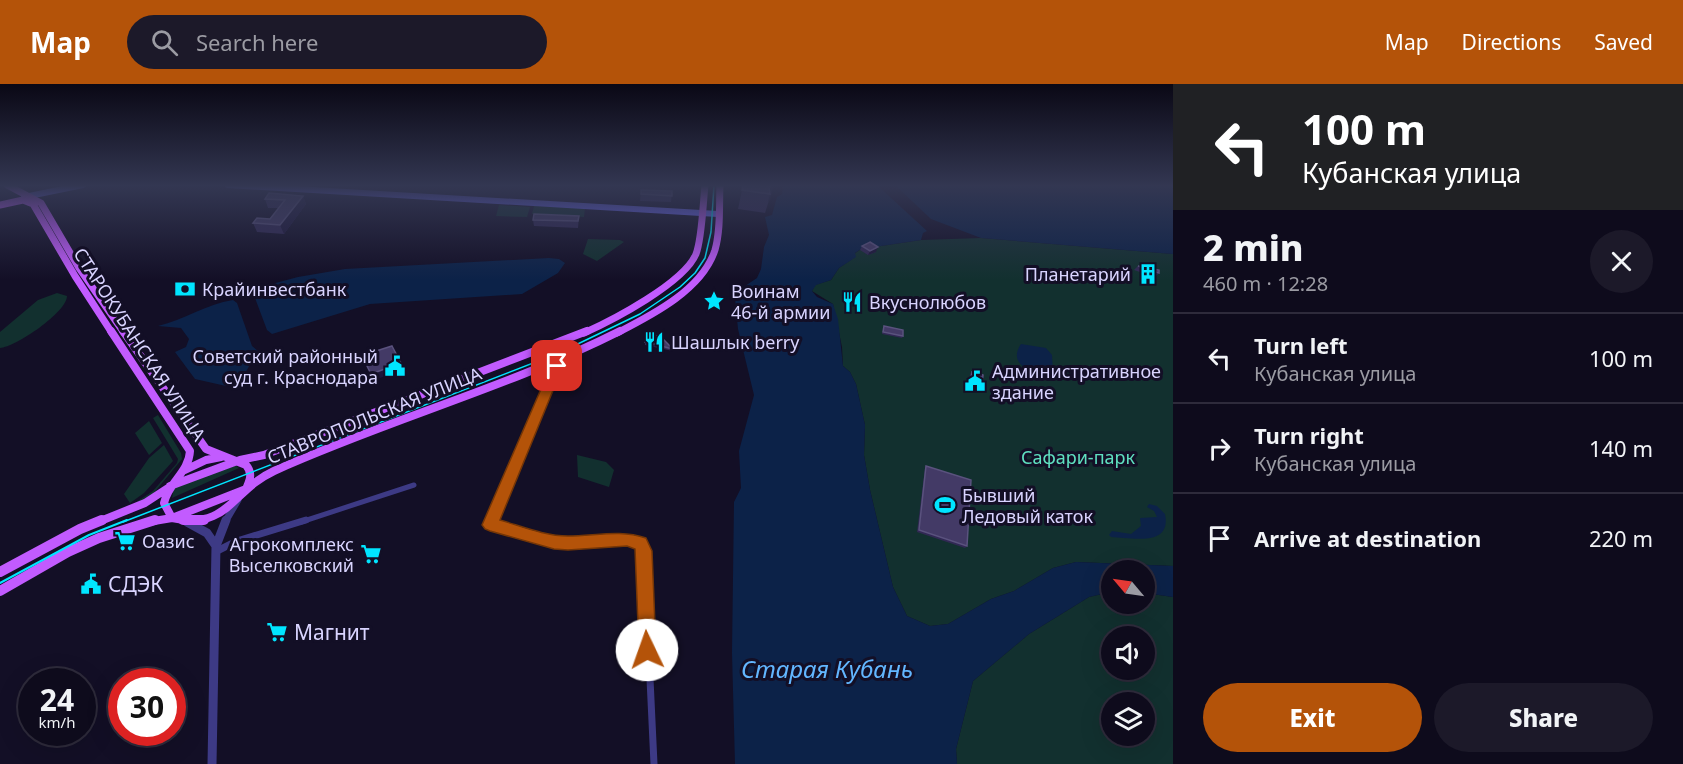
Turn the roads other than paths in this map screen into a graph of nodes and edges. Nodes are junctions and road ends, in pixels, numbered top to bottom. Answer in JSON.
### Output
{"nodes":[{"id":1,"x":41,"y":217,"type":"edge"},
{"id":2,"x":49,"y":217,"type":"edge"},
{"id":3,"x":694,"y":217,"type":"edge"},
{"id":4,"x":702,"y":217,"type":"edge"},
{"id":5,"x":718,"y":217,"type":"edge"},
{"id":6,"x":701,"y":225,"type":"junction"},
{"id":7,"x":552,"y":346,"type":"junction"},
{"id":8,"x":563,"y":358,"type":"junction"},
{"id":9,"x":235,"y":459,"type":"junction"},
{"id":10,"x":414,"y":485,"type":"dead end"},
{"id":11,"x":169,"y":487,"type":"junction"},
{"id":12,"x":246,"y":489,"type":"junction"},
{"id":13,"x":238,"y":500,"type":"junction"},
{"id":14,"x":172,"y":518,"type":"junction"},
{"id":15,"x":186,"y":521,"type":"junction"},
{"id":16,"x":216,"y":548,"type":"junction"},
{"id":17,"x":0,"y":572,"type":"edge"},
{"id":18,"x":0,"y":591,"type":"edge"},
{"id":19,"x":212,"y":764,"type":"edge"},
{"id":20,"x":654,"y":764,"type":"edge"}],
"edges":[{"from":1,"to":11,"type":"main road","name":"СТАРОКУБАНСКАЯ УЛИЦА"},
{"from":2,"to":9,"type":"main road","name":"СТАРОКУБАНСКАЯ УЛИЦА"},
{"from":3,"to":6,"type":"main road"},
{"from":4,"to":6,"type":"main road"},
{"from":5,"to":8,"type":"main road","name":"СТАВРОПОЛЬСКАЯ УЛИЦА"},
{"from":6,"to":7,"type":"main road","name":"СТАВРОПОЛЬСКАЯ УЛИЦА"},
{"from":7,"to":8,"type":"main road"},
{"from":7,"to":9,"type":"main road","name":"СТАВРОПОЛЬСКАЯ УЛИЦА"},
{"from":8,"to":12,"type":"main road","name":"СТАВРОПОЛЬСКАЯ УЛИЦА"},
{"from":8,"to":20,"type":"street"},
{"from":9,"to":11,"type":"main road"},
{"from":9,"to":12,"type":"main road"},
{"from":10,"to":16,"type":"street"},
{"from":11,"to":14,"type":"main road"},
{"from":11,"to":17,"type":"main road"},
{"from":12,"to":13,"type":"main road","name":"СТАВРОПОЛЬСКАЯ УЛИЦА"},
{"from":12,"to":14,"type":"main road"},
{"from":13,"to":15,"type":"main road","name":"СТАВРОПОЛЬСКАЯ УЛИЦА"},
{"from":13,"to":16,"type":"street"},
{"from":14,"to":15,"type":"main road","name":"СТАВРОПОЛЬСКАЯ УЛИЦА"},
{"from":14,"to":18,"type":"main road"},
{"from":15,"to":16,"type":"street"},
{"from":16,"to":19,"type":"street"}]}
